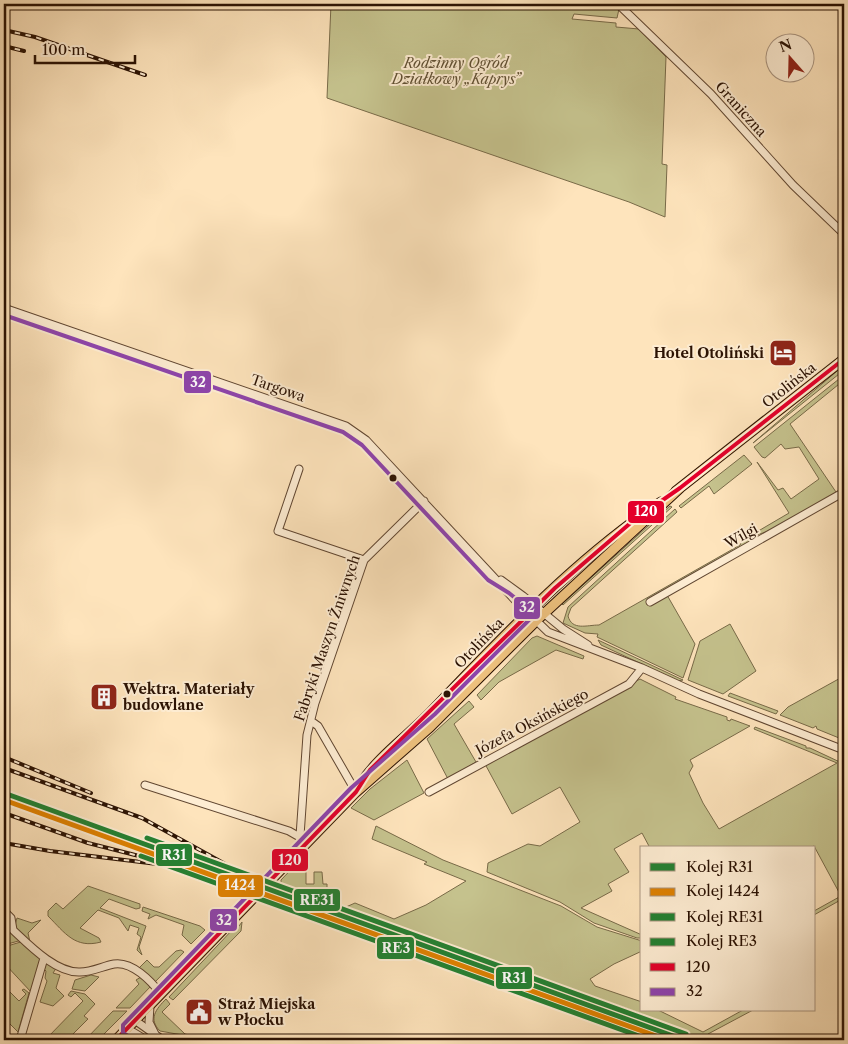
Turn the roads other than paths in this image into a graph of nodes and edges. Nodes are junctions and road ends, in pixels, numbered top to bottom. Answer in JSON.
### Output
{"nodes":[{"id":1,"x":618,"y":4,"type":"edge"},
{"id":2,"x":844,"y":234,"type":"edge"},
{"id":3,"x":4,"y":308,"type":"edge"},
{"id":4,"x":844,"y":358,"type":"edge"},
{"id":5,"x":299,"y":470,"type":"dead end"},
{"id":6,"x":680,"y":488,"type":"junction"},
{"id":7,"x":844,"y":492,"type":"edge"},
{"id":8,"x":424,"y":501,"type":"junction"},
{"id":9,"x":364,"y":560,"type":"junction"},
{"id":10,"x":492,"y":574,"type":"junction"},
{"id":11,"x":650,"y":602,"type":"dead end"},
{"id":12,"x":535,"y":606,"type":"junction"},
{"id":13,"x":528,"y":612,"type":"junction"},
{"id":14,"x":544,"y":614,"type":"junction"},
{"id":15,"x":536,"y":621,"type":"junction"},
{"id":16,"x":593,"y":649,"type":"junction"},
{"id":17,"x":642,"y":668,"type":"junction"},
{"id":18,"x":311,"y":721,"type":"junction"},
{"id":19,"x":844,"y":750,"type":"edge"},
{"id":20,"x":145,"y":784,"type":"dead end"},
{"id":21,"x":356,"y":792,"type":"junction"},
{"id":22,"x":429,"y":792,"type":"dead end"},
{"id":23,"x":300,"y":836,"type":"junction"},
{"id":24,"x":307,"y":842,"type":"junction"},
{"id":25,"x":4,"y":910,"type":"edge"},
{"id":26,"x":44,"y":958,"type":"junction"},
{"id":27,"x":161,"y":994,"type":"junction"},
{"id":28,"x":150,"y":1006,"type":"junction"},
{"id":29,"x":136,"y":1021,"type":"junction"},
{"id":30,"x":128,"y":1029,"type":"junction"},
{"id":31,"x":164,"y":1039,"type":"edge"},
{"id":32,"x":20,"y":1040,"type":"edge"},
{"id":33,"x":116,"y":1040,"type":"edge"}],
"edges":[{"from":1,"to":2,"type":"street","name":"Graniczna"},
{"from":3,"to":8,"type":"street","name":"Targowa"},
{"from":4,"to":6,"type":"main road","name":"Otolińska"},
{"from":5,"to":9,"type":"street"},
{"from":6,"to":12,"type":"main road","name":"Otolińska"},
{"from":6,"to":14,"type":"main road","name":"Otolińska"},
{"from":7,"to":11,"type":"street","name":"Wilgi"},
{"from":8,"to":9,"type":"street","name":"Fabryki Maszyn Żniwnych"},
{"from":8,"to":10,"type":"street","name":"Targowa"},
{"from":9,"to":18,"type":"street","name":"Fabryki Maszyn Żniwnych"},
{"from":10,"to":12,"type":"street","name":"Targowa"},
{"from":10,"to":13,"type":"street","name":"Targowa"},
{"from":12,"to":13,"type":"main road","name":"Otolińska"},
{"from":12,"to":14,"type":"street","name":"Targowa"},
{"from":13,"to":15,"type":"street","name":"Targowa"},
{"from":13,"to":21,"type":"main road","name":"Otolińska"},
{"from":14,"to":15,"type":"main road","name":"Otolińska"},
{"from":14,"to":16,"type":"street","name":"Targowa"},
{"from":15,"to":16,"type":"street","name":"Targowa"},
{"from":15,"to":21,"type":"main road","name":"Otolińska"},
{"from":16,"to":17,"type":"street"},
{"from":17,"to":19,"type":"street"},
{"from":17,"to":22,"type":"street","name":"Józefa Oksińskiego"},
{"from":18,"to":21,"type":"street"},
{"from":18,"to":23,"type":"street","name":"Fabryki Maszyn Żniwnych"},
{"from":20,"to":23,"type":"street"},
{"from":21,"to":24,"type":"main road","name":"Otolińska"},
{"from":23,"to":24,"type":"street"},
{"from":24,"to":27,"type":"main road","name":"Otolińska"},
{"from":25,"to":26,"type":"street"},
{"from":26,"to":27,"type":"street"},
{"from":26,"to":32,"type":"street"},
{"from":27,"to":28,"type":"main road","name":"Otolińska"},
{"from":28,"to":29,"type":"main road","name":"Otolińska"},
{"from":28,"to":31,"type":"street"},
{"from":29,"to":30,"type":"main road","name":"Otolińska"},
{"from":29,"to":31,"type":"street"},
{"from":30,"to":31,"type":"street"},
{"from":30,"to":33,"type":"main road","name":"Otolińska"}]}
